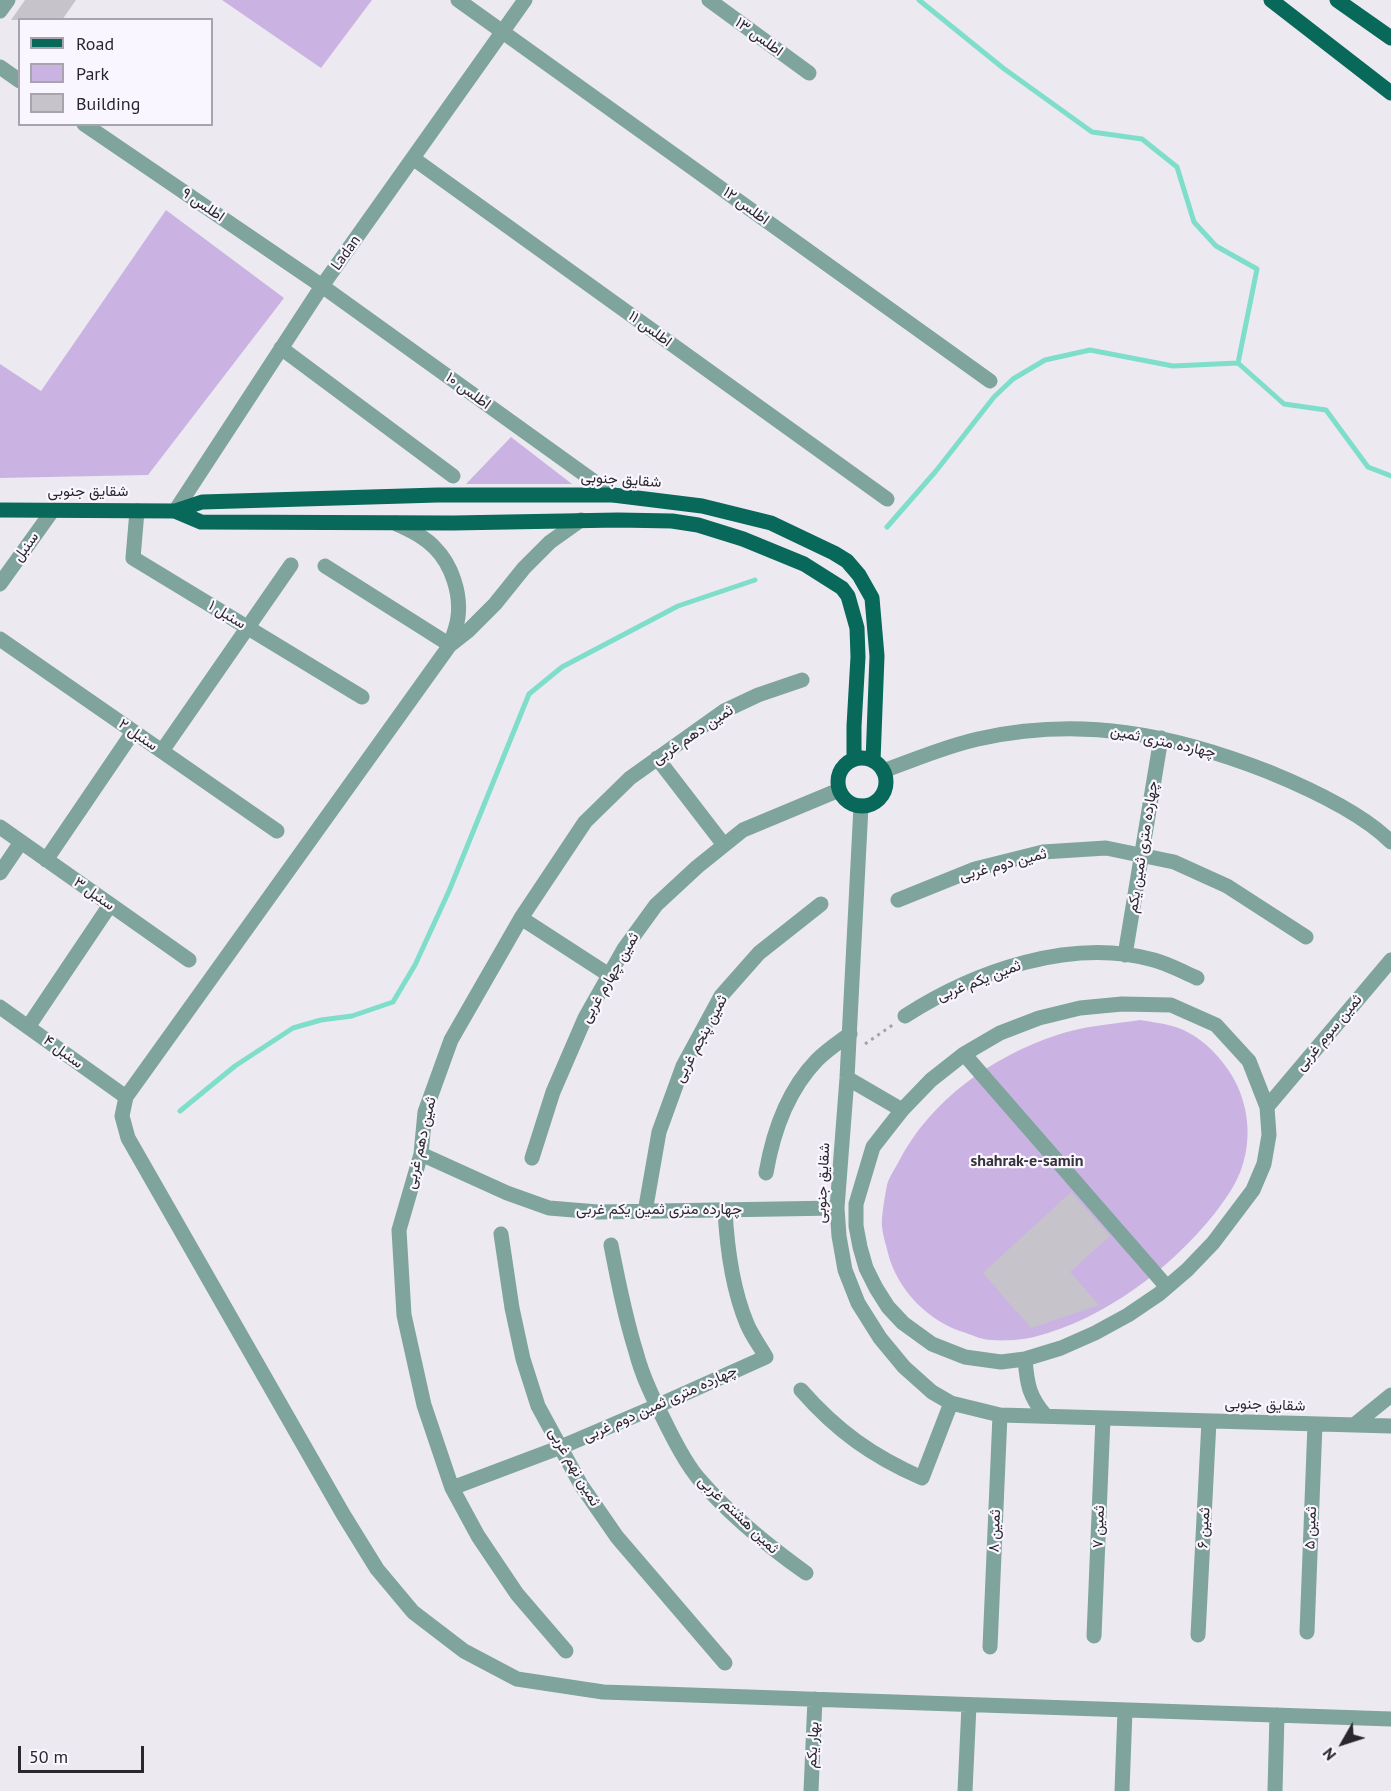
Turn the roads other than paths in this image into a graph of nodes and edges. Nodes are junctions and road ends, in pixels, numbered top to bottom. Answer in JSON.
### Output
{"nodes":[{"id":1,"x":8,"y":0,"type":"edge"},
{"id":2,"x":458,"y":0,"type":"edge"},
{"id":3,"x":525,"y":0,"type":"edge"},
{"id":4,"x":709,"y":0,"type":"edge"},
{"id":5,"x":1272,"y":0,"type":"edge"},
{"id":6,"x":1337,"y":0,"type":"edge"},
{"id":7,"x":0,"y":11,"type":"edge"},
{"id":8,"x":503,"y":31,"type":"junction"},
{"id":9,"x":1391,"y":38,"type":"edge"},
{"id":10,"x":0,"y":67,"type":"edge"},
{"id":11,"x":809,"y":73,"type":"dead end"},
{"id":12,"x":18,"y":80,"type":"edge"},
{"id":13,"x":1391,"y":93,"type":"edge"},
{"id":14,"x":87,"y":126,"type":"edge"},
{"id":15,"x":414,"y":159,"type":"junction"},
{"id":16,"x":322,"y":286,"type":"junction"},
{"id":17,"x":281,"y":348,"type":"junction"},
{"id":18,"x":990,"y":381,"type":"dead end"},
{"id":19,"x":453,"y":476,"type":"dead end"},
{"id":20,"x":613,"y":495,"type":"junction"},
{"id":21,"x":887,"y":499,"type":"dead end"},
{"id":22,"x":0,"y":510,"type":"edge"},
{"id":23,"x":53,"y":510,"type":"junction"},
{"id":24,"x":137,"y":511,"type":"junction"},
{"id":25,"x":175,"y":511,"type":"junction"},
{"id":26,"x":581,"y":520,"type":"junction"},
{"id":27,"x":395,"y":523,"type":"junction"},
{"id":28,"x":291,"y":565,"type":"dead end"},
{"id":29,"x":325,"y":566,"type":"dead end"},
{"id":30,"x":0,"y":584,"type":"edge"},
{"id":31,"x":248,"y":628,"type":"junction"},
{"id":32,"x":0,"y":639,"type":"edge"},
{"id":33,"x":450,"y":645,"type":"junction"},
{"id":34,"x":802,"y":680,"type":"dead end"},
{"id":35,"x":362,"y":697,"type":"dead end"},
{"id":36,"x":133,"y":732,"type":"junction"},
{"id":37,"x":1161,"y":738,"type":"junction"},
{"id":38,"x":162,"y":751,"type":"junction"},
{"id":39,"x":657,"y":758,"type":"junction"},
{"id":40,"x":854,"y":759,"type":"junction"},
{"id":41,"x":878,"y":766,"type":"junction"},
{"id":42,"x":839,"y":790,"type":"junction"},
{"id":43,"x":861,"y":806,"type":"junction"},
{"id":44,"x":0,"y":827,"type":"edge"},
{"id":45,"x":277,"y":831,"type":"dead end"},
{"id":46,"x":21,"y":842,"type":"junction"},
{"id":47,"x":1391,"y":842,"type":"edge"},
{"id":48,"x":724,"y":845,"type":"junction"},
{"id":49,"x":1142,"y":855,"type":"junction"},
{"id":50,"x":46,"y":860,"type":"junction"},
{"id":51,"x":0,"y":873,"type":"edge"},
{"id":52,"x":898,"y":900,"type":"dead end"},
{"id":53,"x":821,"y":903,"type":"dead end"},
{"id":54,"x":110,"y":905,"type":"junction"},
{"id":55,"x":521,"y":918,"type":"junction"},
{"id":56,"x":1306,"y":937,"type":"dead end"},
{"id":57,"x":1125,"y":955,"type":"junction"},
{"id":58,"x":189,"y":960,"type":"dead end"},
{"id":59,"x":1391,"y":960,"type":"edge"},
{"id":60,"x":609,"y":975,"type":"junction"},
{"id":61,"x":1197,"y":978,"type":"dead end"},
{"id":62,"x":0,"y":1007,"type":"edge"},
{"id":63,"x":905,"y":1016,"type":"road end"},
{"id":64,"x":28,"y":1027,"type":"junction"},
{"id":65,"x":850,"y":1034,"type":"junction"},
{"id":66,"x":964,"y":1054,"type":"junction"},
{"id":67,"x":848,"y":1078,"type":"junction"},
{"id":68,"x":126,"y":1097,"type":"junction"},
{"id":69,"x":1267,"y":1107,"type":"junction"},
{"id":70,"x":902,"y":1110,"type":"junction"},
{"id":71,"x":421,"y":1154,"type":"junction"},
{"id":72,"x":532,"y":1158,"type":"dead end"},
{"id":73,"x":766,"y":1173,"type":"dead end"},
{"id":74,"x":837,"y":1208,"type":"junction"},
{"id":75,"x":725,"y":1210,"type":"junction"},
{"id":76,"x":645,"y":1212,"type":"junction"},
{"id":77,"x":501,"y":1234,"type":"dead end"},
{"id":78,"x":611,"y":1245,"type":"dead end"},
{"id":79,"x":1167,"y":1287,"type":"junction"},
{"id":80,"x":1025,"y":1359,"type":"junction"},
{"id":81,"x":801,"y":1390,"type":"dead end"},
{"id":82,"x":1391,"y":1395,"type":"edge"},
{"id":83,"x":951,"y":1403,"type":"junction"},
{"id":84,"x":657,"y":1406,"type":"junction"},
{"id":85,"x":1000,"y":1416,"type":"junction"},
{"id":86,"x":1046,"y":1416,"type":"junction"},
{"id":87,"x":1103,"y":1418,"type":"junction"},
{"id":88,"x":1209,"y":1421,"type":"junction"},
{"id":89,"x":1315,"y":1424,"type":"junction"},
{"id":90,"x":1354,"y":1425,"type":"junction"},
{"id":91,"x":1391,"y":1426,"type":"edge"},
{"id":92,"x":561,"y":1447,"type":"junction"},
{"id":93,"x":453,"y":1488,"type":"junction"},
{"id":94,"x":806,"y":1573,"type":"dead end"},
{"id":95,"x":1307,"y":1632,"type":"dead end"},
{"id":96,"x":1198,"y":1635,"type":"dead end"},
{"id":97,"x":1094,"y":1636,"type":"dead end"},
{"id":98,"x":990,"y":1647,"type":"dead end"},
{"id":99,"x":566,"y":1651,"type":"dead end"},
{"id":100,"x":725,"y":1662,"type":"dead end"},
{"id":101,"x":815,"y":1699,"type":"junction"},
{"id":102,"x":969,"y":1705,"type":"junction"},
{"id":103,"x":1125,"y":1710,"type":"junction"},
{"id":104,"x":1277,"y":1715,"type":"junction"},
{"id":105,"x":1391,"y":1719,"type":"edge"},
{"id":106,"x":811,"y":1791,"type":"edge"},
{"id":107,"x":965,"y":1791,"type":"edge"},
{"id":108,"x":1122,"y":1791,"type":"edge"},
{"id":109,"x":1275,"y":1791,"type":"edge"}],
"edges":[{"from":1,"to":7,"type":"street"},
{"from":2,"to":8,"type":"street","name":"اطلس ۱۲"},
{"from":3,"to":8,"type":"street","name":"Ladan"},
{"from":4,"to":11,"type":"street","name":"اطلس ۱۳"},
{"from":5,"to":13,"type":"main road"},
{"from":6,"to":9,"type":"main road"},
{"from":8,"to":15,"type":"street","name":"Ladan"},
{"from":8,"to":18,"type":"street","name":"اطلس ۱۲"},
{"from":10,"to":12,"type":"street"},
{"from":14,"to":16,"type":"street","name":"اطلس ۹"},
{"from":15,"to":16,"type":"street","name":"Ladan"},
{"from":15,"to":21,"type":"street","name":"اطلس ۱۱"},
{"from":16,"to":17,"type":"street","name":"Ladan"},
{"from":16,"to":20,"type":"street","name":"اطلس ۱۰"},
{"from":17,"to":19,"type":"street"},
{"from":17,"to":25,"type":"street","name":"Ladan"},
{"from":20,"to":25,"type":"main road","name":"شقایق جنوبی"},
{"from":20,"to":41,"type":"main road","name":"شقایق جنوبی"},
{"from":22,"to":23,"type":"main road","name":"شقایق جنوبی"},
{"from":23,"to":24,"type":"main road","name":"شقایق جنوبی"},
{"from":23,"to":30,"type":"street","name":"سنبل"},
{"from":24,"to":25,"type":"main road","name":"شقایق جنوبی"},
{"from":24,"to":31,"type":"street","name":"سنبل ۱"},
{"from":25,"to":27,"type":"main road","name":"شقایق جنوبی"},
{"from":26,"to":27,"type":"main road","name":"شقایق جنوبی"},
{"from":26,"to":33,"type":"street"},
{"from":26,"to":40,"type":"main road","name":"شقایق جنوبی"},
{"from":27,"to":33,"type":"street"},
{"from":28,"to":31,"type":"street"},
{"from":29,"to":33,"type":"street"},
{"from":31,"to":35,"type":"street","name":"سنبل ۱"},
{"from":31,"to":38,"type":"street"},
{"from":32,"to":36,"type":"street","name":"سنبل ۲"},
{"from":33,"to":68,"type":"street"},
{"from":34,"to":39,"type":"street","name":"ثمین دهم غربی"},
{"from":36,"to":38,"type":"street","name":"سنبل ۲"},
{"from":36,"to":50,"type":"street"},
{"from":37,"to":41,"type":"street","name":"چهارده متری ثمین"},
{"from":37,"to":47,"type":"street","name":"چهارده متری ثمین"},
{"from":37,"to":49,"type":"street","name":"چهارده متری ثمین یکم"},
{"from":38,"to":45,"type":"street","name":"سنبل ۲"},
{"from":39,"to":48,"type":"street"},
{"from":39,"to":55,"type":"street","name":"ثمین دهم غربی"},
{"from":40,"to":41,"type":"main road"},
{"from":40,"to":42,"type":"main road"},
{"from":41,"to":43,"type":"main road"},
{"from":42,"to":43,"type":"main road"},
{"from":42,"to":48,"type":"street","name":"ثمین چهارم غربی"},
{"from":43,"to":65,"type":"street","name":"شقایق جنوبی"},
{"from":44,"to":46,"type":"street","name":"سنبل ۳"},
{"from":46,"to":50,"type":"street","name":"سنبل ۳"},
{"from":46,"to":51,"type":"street"},
{"from":48,"to":60,"type":"street","name":"ثمین چهارم غربی"},
{"from":49,"to":52,"type":"street","name":"ثمین دوم غربی"},
{"from":49,"to":56,"type":"street","name":"ثمین دوم غربی"},
{"from":49,"to":57,"type":"street","name":"چهارده متری ثمین یکم"},
{"from":50,"to":54,"type":"street","name":"سنبل ۳"},
{"from":53,"to":76,"type":"street","name":"ثمین پنجم غربی"},
{"from":54,"to":58,"type":"street","name":"سنبل ۳"},
{"from":54,"to":64,"type":"street"},
{"from":55,"to":60,"type":"street"},
{"from":55,"to":71,"type":"street","name":"ثمین دهم غربی"},
{"from":57,"to":61,"type":"street","name":"ثمین یکم غربی"},
{"from":57,"to":63,"type":"street","name":"ثمین یکم غربی"},
{"from":59,"to":69,"type":"street","name":"ثمین سوم غربی"},
{"from":60,"to":72,"type":"street","name":"ثمین چهارم غربی"},
{"from":62,"to":64,"type":"street","name":"سنبل ۴"},
{"from":64,"to":68,"type":"street","name":"سنبل ۴"},
{"from":65,"to":67,"type":"street","name":"شقایق جنوبی"},
{"from":65,"to":73,"type":"street"},
{"from":66,"to":69,"type":"street"},
{"from":66,"to":70,"type":"street"},
{"from":66,"to":79,"type":"street"},
{"from":67,"to":70,"type":"street"},
{"from":67,"to":74,"type":"street","name":"شقایق جنوبی"},
{"from":68,"to":101,"type":"street"},
{"from":69,"to":79,"type":"street"},
{"from":70,"to":80,"type":"street"},
{"from":71,"to":76,"type":"street","name":"چهارده متری ثمین یکم غربی"},
{"from":71,"to":93,"type":"street","name":"ثمین دهم غربی"},
{"from":74,"to":75,"type":"street","name":"چهارده متری ثمین یکم غربی"},
{"from":74,"to":83,"type":"street","name":"شقایق جنوبی"},
{"from":75,"to":76,"type":"street","name":"چهارده متری ثمین یکم غربی"},
{"from":75,"to":84,"type":"street","name":"چهارده متری ثمین دوم غربی"},
{"from":77,"to":92,"type":"street","name":"ثمین نهم غربی"},
{"from":78,"to":84,"type":"street","name":"ثمین هشتم غربی"},
{"from":79,"to":80,"type":"street"},
{"from":80,"to":86,"type":"street"},
{"from":81,"to":83,"type":"street"},
{"from":82,"to":90,"type":"street"},
{"from":83,"to":85,"type":"street","name":"شقایق جنوبی"},
{"from":84,"to":92,"type":"street","name":"چهارده متری ثمین دوم غربی"},
{"from":84,"to":94,"type":"street","name":"ثمین هشتم غربی"},
{"from":85,"to":86,"type":"street","name":"شقایق جنوبی"},
{"from":85,"to":98,"type":"street","name":"ثمین ۸"},
{"from":86,"to":87,"type":"street","name":"شقایق جنوبی"},
{"from":87,"to":88,"type":"street","name":"شقایق جنوبی"},
{"from":87,"to":97,"type":"street","name":"ثمین ۷"},
{"from":88,"to":89,"type":"street","name":"شقایق جنوبی"},
{"from":88,"to":96,"type":"street","name":"ثمین ۶"},
{"from":89,"to":90,"type":"street","name":"شقایق جنوبی"},
{"from":89,"to":95,"type":"street","name":"ثمین ۵"},
{"from":90,"to":91,"type":"street","name":"شقایق جنوبی"},
{"from":92,"to":93,"type":"street","name":"چهارده متری ثمین دوم غربی"},
{"from":92,"to":100,"type":"street","name":"ثمین نهم غربی"},
{"from":93,"to":99,"type":"street","name":"ثمین دهم غربی"},
{"from":101,"to":102,"type":"street"},
{"from":101,"to":106,"type":"street","name":"بهار یکم"},
{"from":102,"to":103,"type":"street"},
{"from":102,"to":107,"type":"street"},
{"from":103,"to":104,"type":"street"},
{"from":103,"to":108,"type":"street"},
{"from":104,"to":105,"type":"street"},
{"from":104,"to":109,"type":"street"}]}
